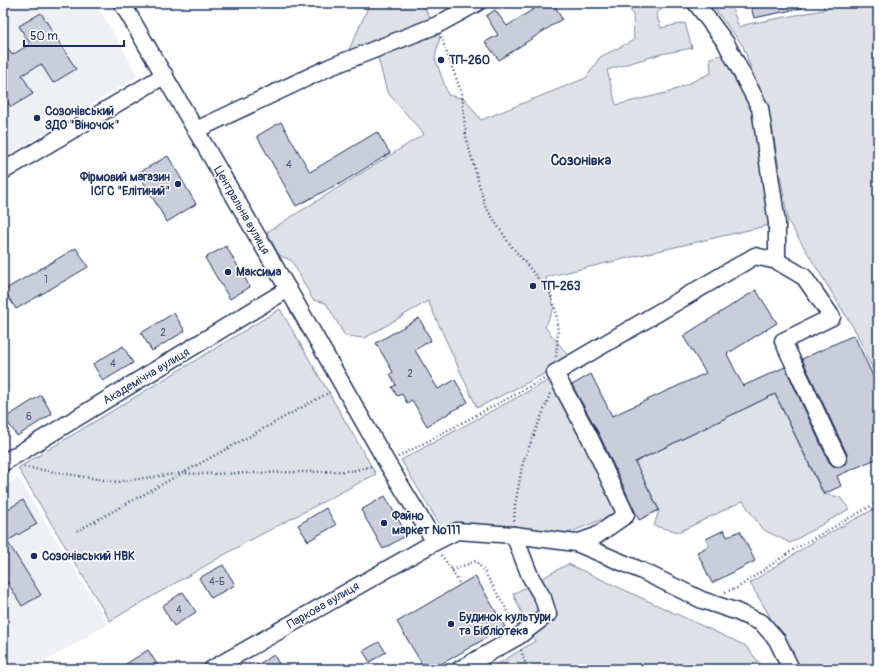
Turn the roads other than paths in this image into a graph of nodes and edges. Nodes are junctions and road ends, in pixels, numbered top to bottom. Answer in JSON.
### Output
{"nodes":[{"id":1,"x":122,"y":3,"type":"edge"},
{"id":2,"x":476,"y":3,"type":"edge"},
{"id":3,"x":696,"y":3,"type":"edge"},
{"id":4,"x":165,"y":75,"type":"junction"},
{"id":5,"x":196,"y":130,"type":"junction"},
{"id":6,"x":3,"y":171,"type":"edge"},
{"id":7,"x":777,"y":261,"type":"junction"},
{"id":8,"x":288,"y":289,"type":"junction"},
{"id":9,"x":838,"y":458,"type":"dead end"},
{"id":10,"x":11,"y":465,"type":"edge"},
{"id":11,"x":514,"y":535,"type":"junction"},
{"id":12,"x":435,"y":542,"type":"junction"},
{"id":13,"x":576,"y":543,"type":"junction"},
{"id":14,"x":212,"y":669,"type":"edge"},
{"id":15,"x":460,"y":669,"type":"edge"},
{"id":16,"x":790,"y":669,"type":"edge"}],
"edges":[{"from":1,"to":4,"type":"street","name":"Центральна вулиця"},
{"from":2,"to":5,"type":"street"},
{"from":3,"to":7,"type":"street"},
{"from":4,"to":5,"type":"street","name":"Центральна вулиця"},
{"from":4,"to":6,"type":"street"},
{"from":5,"to":8,"type":"street","name":"Центральна вулиця"},
{"from":7,"to":9,"type":"street"},
{"from":7,"to":13,"type":"street"},
{"from":8,"to":10,"type":"street","name":"Академічна вулиця"},
{"from":8,"to":12,"type":"street","name":"Центральна вулиця"},
{"from":11,"to":12,"type":"street","name":"Паркова вулиця"},
{"from":11,"to":13,"type":"street","name":"Паркова вулиця"},
{"from":11,"to":15,"type":"street"},
{"from":12,"to":14,"type":"street","name":"Паркова вулиця"},
{"from":13,"to":16,"type":"street"}]}
